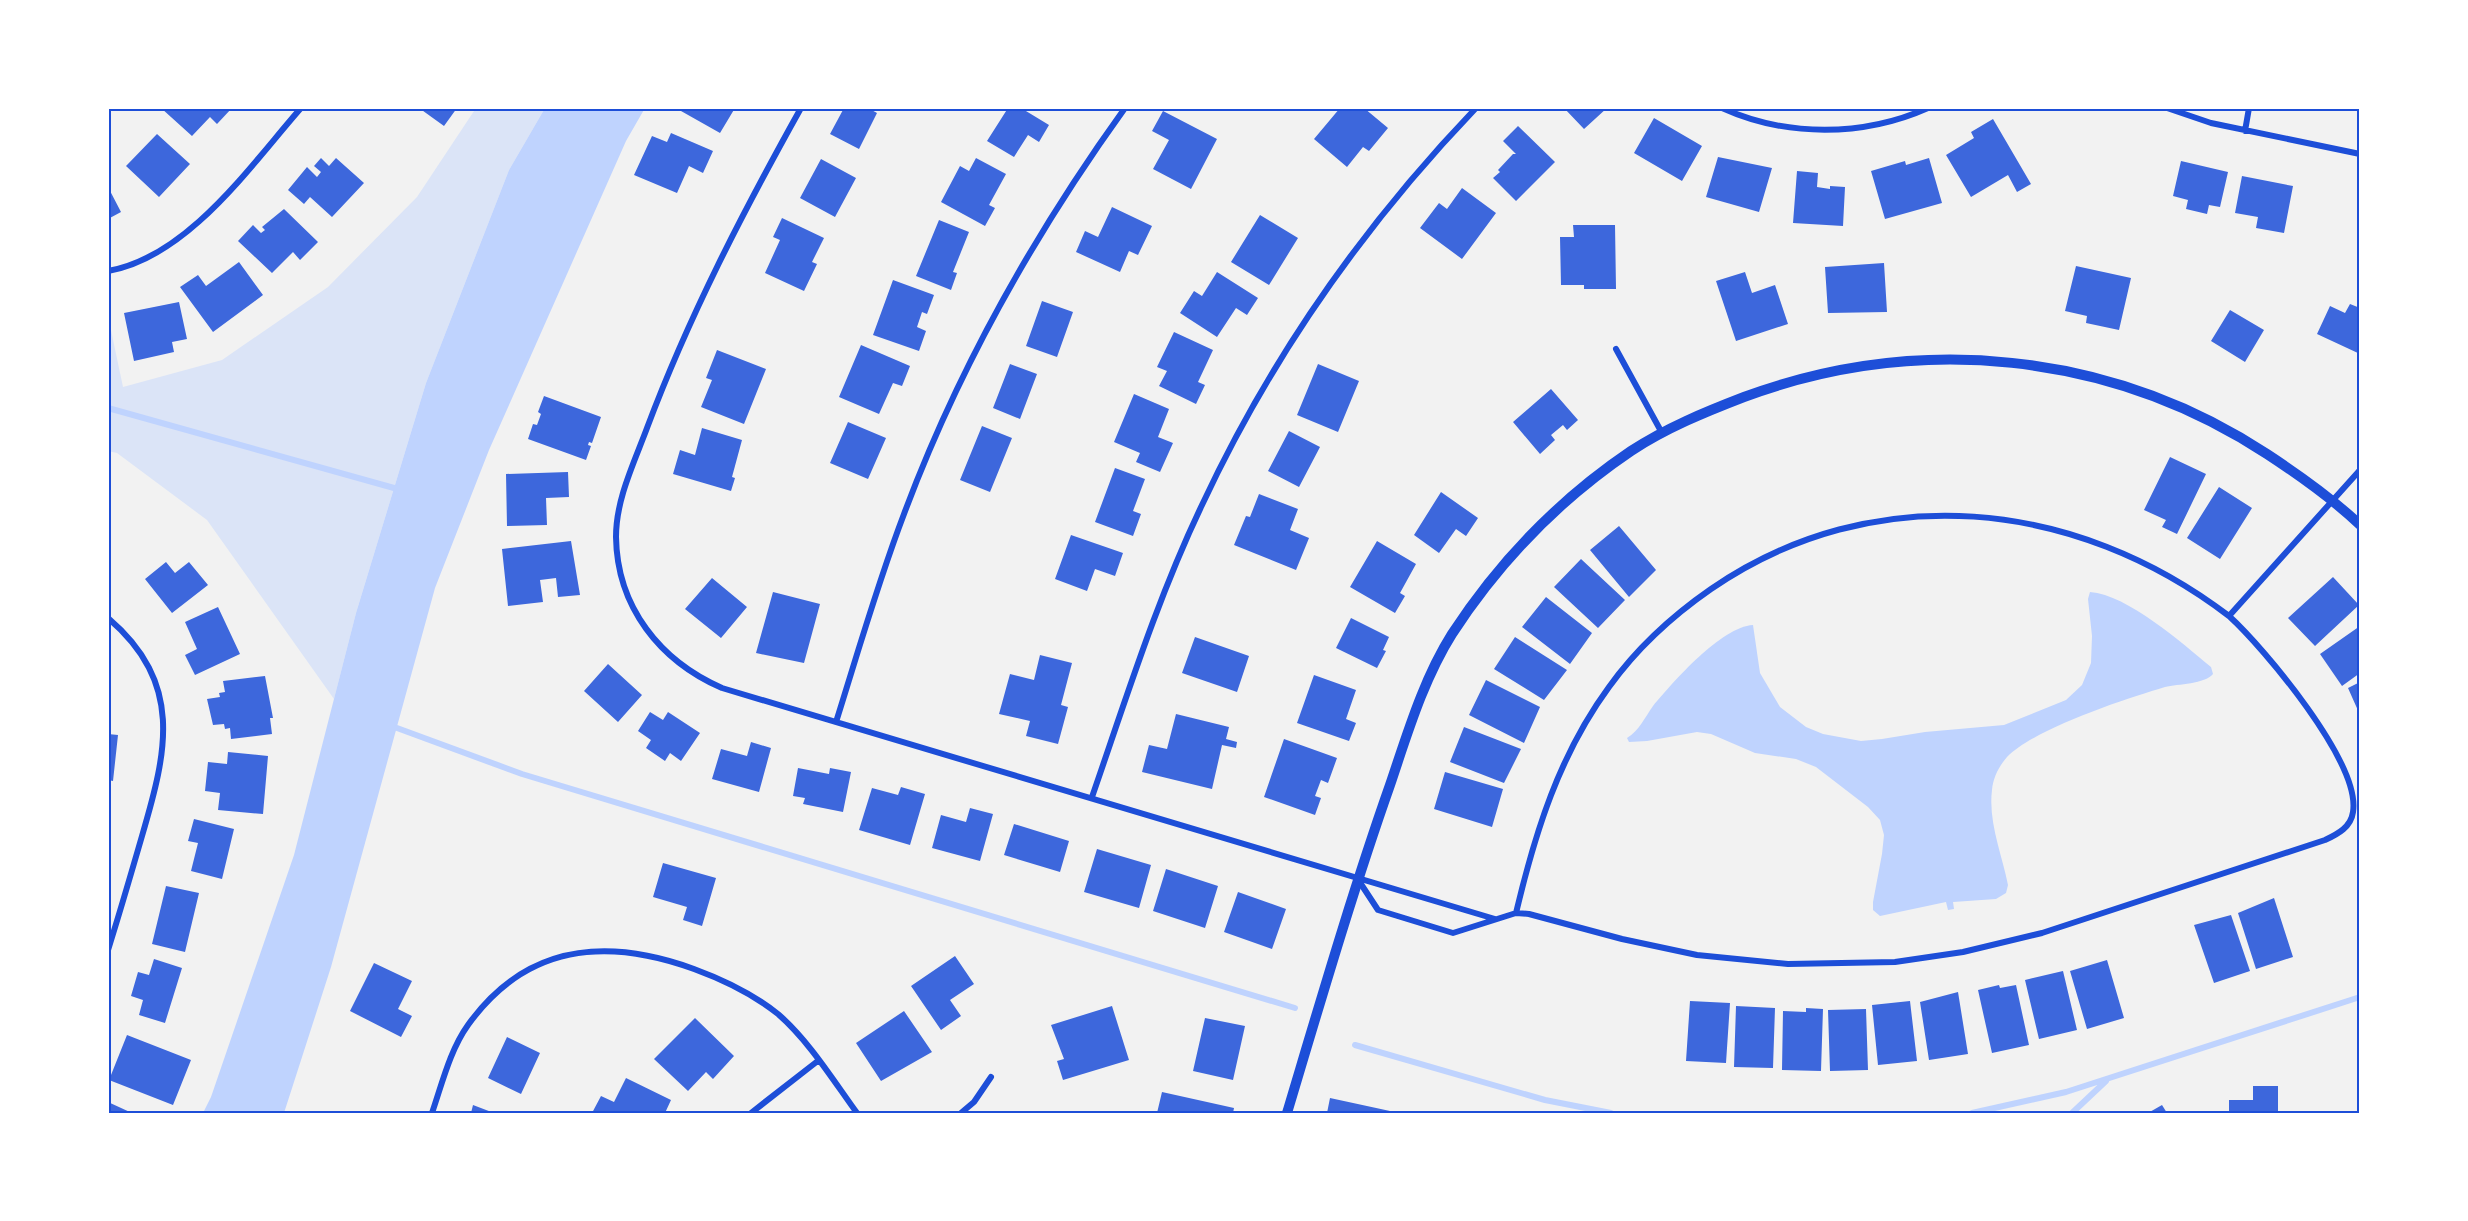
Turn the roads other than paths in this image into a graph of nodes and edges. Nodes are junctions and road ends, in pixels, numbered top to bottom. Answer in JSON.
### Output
{"nodes":[{"id":1,"x":301,"y":108,"type":"edge"},
{"id":2,"x":801,"y":108,"type":"edge"},
{"id":3,"x":1125,"y":108,"type":"edge"},
{"id":4,"x":1476,"y":108,"type":"edge"},
{"id":5,"x":1722,"y":108,"type":"edge"},
{"id":6,"x":1928,"y":108,"type":"edge"},
{"id":7,"x":2167,"y":108,"type":"edge"},
{"id":8,"x":2249,"y":108,"type":"edge"},
{"id":9,"x":2245,"y":131,"type":"junction"},
{"id":10,"x":2360,"y":154,"type":"edge"},
{"id":11,"x":108,"y":271,"type":"edge"},
{"id":12,"x":1616,"y":349,"type":"dead end"},
{"id":13,"x":1662,"y":433,"type":"junction"},
{"id":14,"x":2360,"y":470,"type":"edge"},
{"id":15,"x":2332,"y":501,"type":"junction"},
{"id":16,"x":2360,"y":525,"type":"edge"},
{"id":17,"x":2229,"y":616,"type":"junction"},
{"id":18,"x":108,"y":618,"type":"edge"},
{"id":19,"x":836,"y":722,"type":"junction"},
{"id":20,"x":1092,"y":797,"type":"junction"},
{"id":21,"x":1357,"y":878,"type":"junction"},
{"id":22,"x":1516,"y":913,"type":"junction"},
{"id":23,"x":1496,"y":919,"type":"junction"},
{"id":24,"x":108,"y":924,"type":"edge"},
{"id":25,"x":116,"y":926,"type":"junction"},
{"id":26,"x":108,"y":950,"type":"edge"},
{"id":27,"x":819,"y":1060,"type":"junction"},
{"id":28,"x":991,"y":1077,"type":"dead end"},
{"id":29,"x":432,"y":1113,"type":"edge"},
{"id":30,"x":751,"y":1113,"type":"edge"},
{"id":31,"x":857,"y":1113,"type":"edge"},
{"id":32,"x":961,"y":1113,"type":"edge"},
{"id":33,"x":1287,"y":1113,"type":"edge"}],
"edges":[{"from":1,"to":11,"type":"street"},
{"from":2,"to":19,"type":"street"},
{"from":3,"to":19,"type":"street"},
{"from":4,"to":20,"type":"street"},
{"from":5,"to":6,"type":"street"},
{"from":7,"to":9,"type":"street"},
{"from":8,"to":9,"type":"street"},
{"from":9,"to":10,"type":"street"},
{"from":12,"to":13,"type":"street"},
{"from":13,"to":15,"type":"street"},
{"from":13,"to":21,"type":"street"},
{"from":14,"to":15,"type":"street"},
{"from":15,"to":16,"type":"street"},
{"from":15,"to":17,"type":"street"},
{"from":17,"to":22,"type":"street"},
{"from":17,"to":22,"type":"street"},
{"from":18,"to":25,"type":"street"},
{"from":19,"to":20,"type":"street"},
{"from":20,"to":21,"type":"street"},
{"from":21,"to":23,"type":"street"},
{"from":21,"to":23,"type":"street"},
{"from":21,"to":33,"type":"street"},
{"from":22,"to":23,"type":"street"},
{"from":24,"to":25,"type":"street"},
{"from":25,"to":26,"type":"street"},
{"from":27,"to":29,"type":"street"},
{"from":27,"to":30,"type":"street"},
{"from":27,"to":31,"type":"street"},
{"from":28,"to":32,"type":"street"}]}
